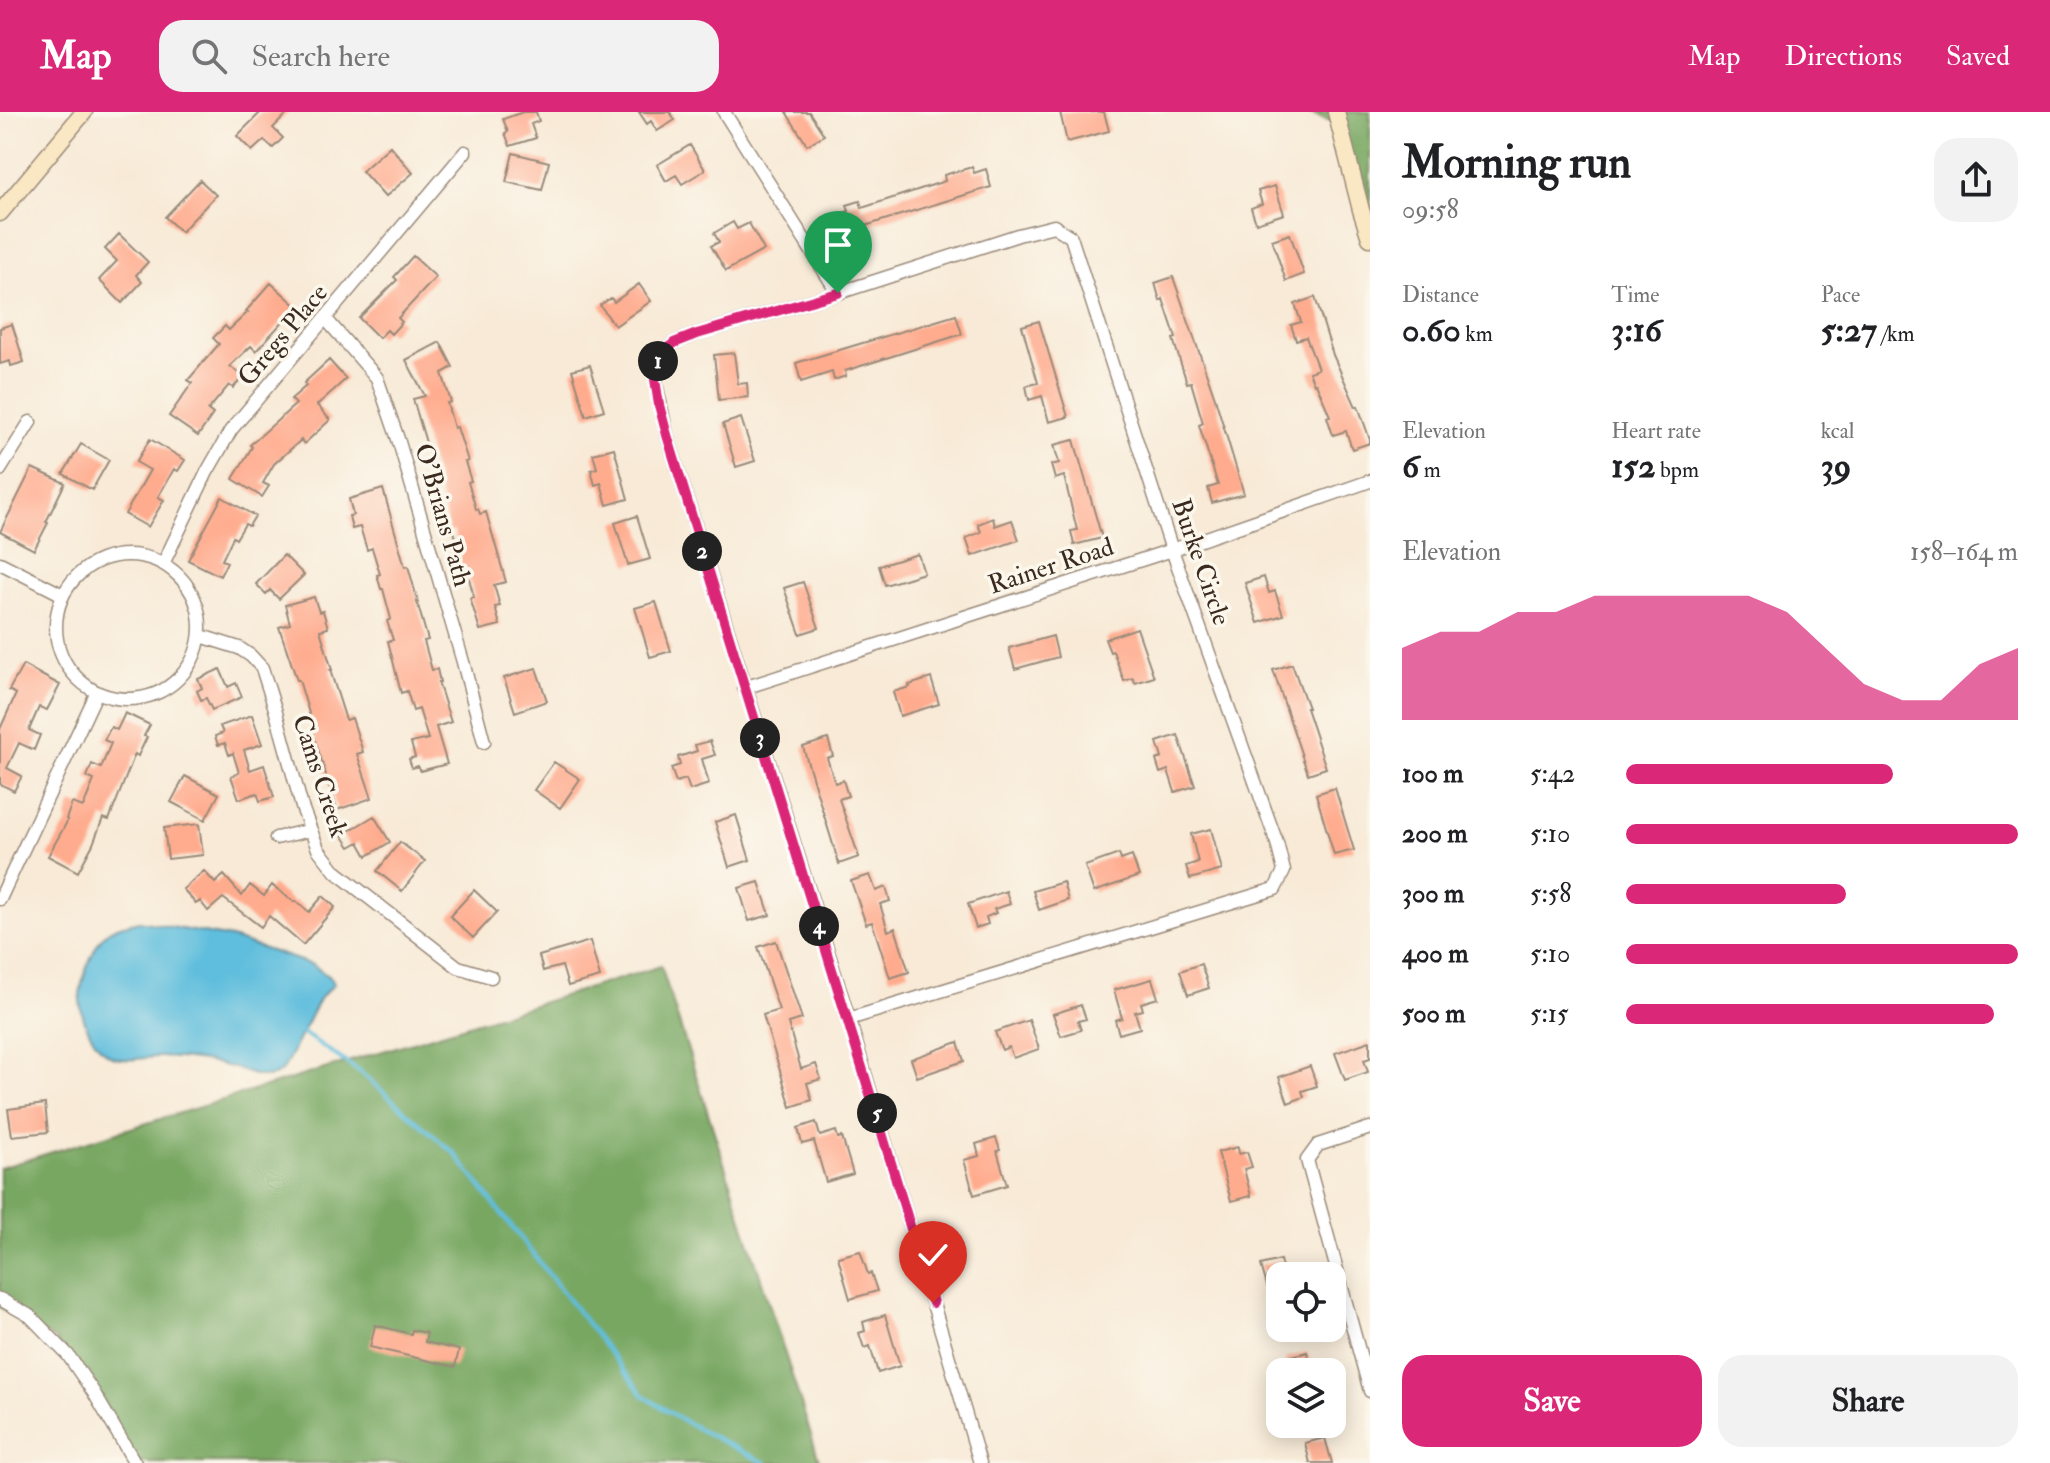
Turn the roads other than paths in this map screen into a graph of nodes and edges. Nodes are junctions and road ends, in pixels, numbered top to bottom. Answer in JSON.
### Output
{"nodes":[{"id":1,"x":84,"y":112,"type":"edge"},
{"id":2,"x":724,"y":112,"type":"edge"},
{"id":3,"x":1336,"y":112,"type":"edge"},
{"id":4,"x":465,"y":152,"type":"dead end"},
{"id":5,"x":0,"y":213,"type":"edge"},
{"id":6,"x":1370,"y":238,"type":"edge"},
{"id":7,"x":838,"y":293,"type":"junction"},
{"id":8,"x":325,"y":318,"type":"junction"},
{"id":9,"x":30,"y":422,"type":"dead end"},
{"id":10,"x":0,"y":470,"type":"edge"},
{"id":11,"x":1370,"y":481,"type":"edge"},
{"id":12,"x":1172,"y":550,"type":"junction"},
{"id":13,"x":0,"y":563,"type":"edge"},
{"id":14,"x":163,"y":564,"type":"junction"},
{"id":15,"x":63,"y":595,"type":"junction"},
{"id":16,"x":201,"y":636,"type":"junction"},
{"id":17,"x":744,"y":688,"type":"junction"},
{"id":18,"x":97,"y":692,"type":"junction"},
{"id":19,"x":484,"y":742,"type":"dead end"},
{"id":20,"x":311,"y":830,"type":"junction"},
{"id":21,"x":276,"y":838,"type":"dead end"},
{"id":22,"x":0,"y":899,"type":"edge"},
{"id":23,"x":491,"y":977,"type":"dead end"},
{"id":24,"x":849,"y":1019,"type":"junction"},
{"id":25,"x":1370,"y":1128,"type":"edge"},
{"id":26,"x":0,"y":1299,"type":"edge"},
{"id":27,"x":1370,"y":1391,"type":"edge"},
{"id":28,"x":135,"y":1463,"type":"edge"},
{"id":29,"x":980,"y":1463,"type":"edge"}],
"edges":[{"from":1,"to":5,"type":"main road"},
{"from":2,"to":7,"type":"street"},
{"from":3,"to":6,"type":"main road"},
{"from":4,"to":8,"type":"street","name":"Gregs Place"},
{"from":7,"to":12,"type":"street","name":"Burke Circle"},
{"from":7,"to":17,"type":"street","name":"Burke Circle"},
{"from":8,"to":14,"type":"street","name":"Gregs Place"},
{"from":8,"to":19,"type":"street","name":"O'Brians Path"},
{"from":9,"to":10,"type":"street"},
{"from":11,"to":12,"type":"street","name":"Rainer Road"},
{"from":12,"to":17,"type":"street","name":"Rainer Road"},
{"from":12,"to":24,"type":"street","name":"Burke Circle"},
{"from":13,"to":15,"type":"street"},
{"from":14,"to":15,"type":"street"},
{"from":14,"to":16,"type":"street"},
{"from":15,"to":18,"type":"street"},
{"from":16,"to":18,"type":"street"},
{"from":16,"to":20,"type":"street","name":"Cams Creek"},
{"from":17,"to":24,"type":"street","name":"Burke Circle"},
{"from":18,"to":22,"type":"street"},
{"from":20,"to":21,"type":"street"},
{"from":20,"to":23,"type":"street","name":"Cams Creek"},
{"from":24,"to":29,"type":"street"},
{"from":25,"to":27,"type":"street"},
{"from":26,"to":28,"type":"street"}]}
